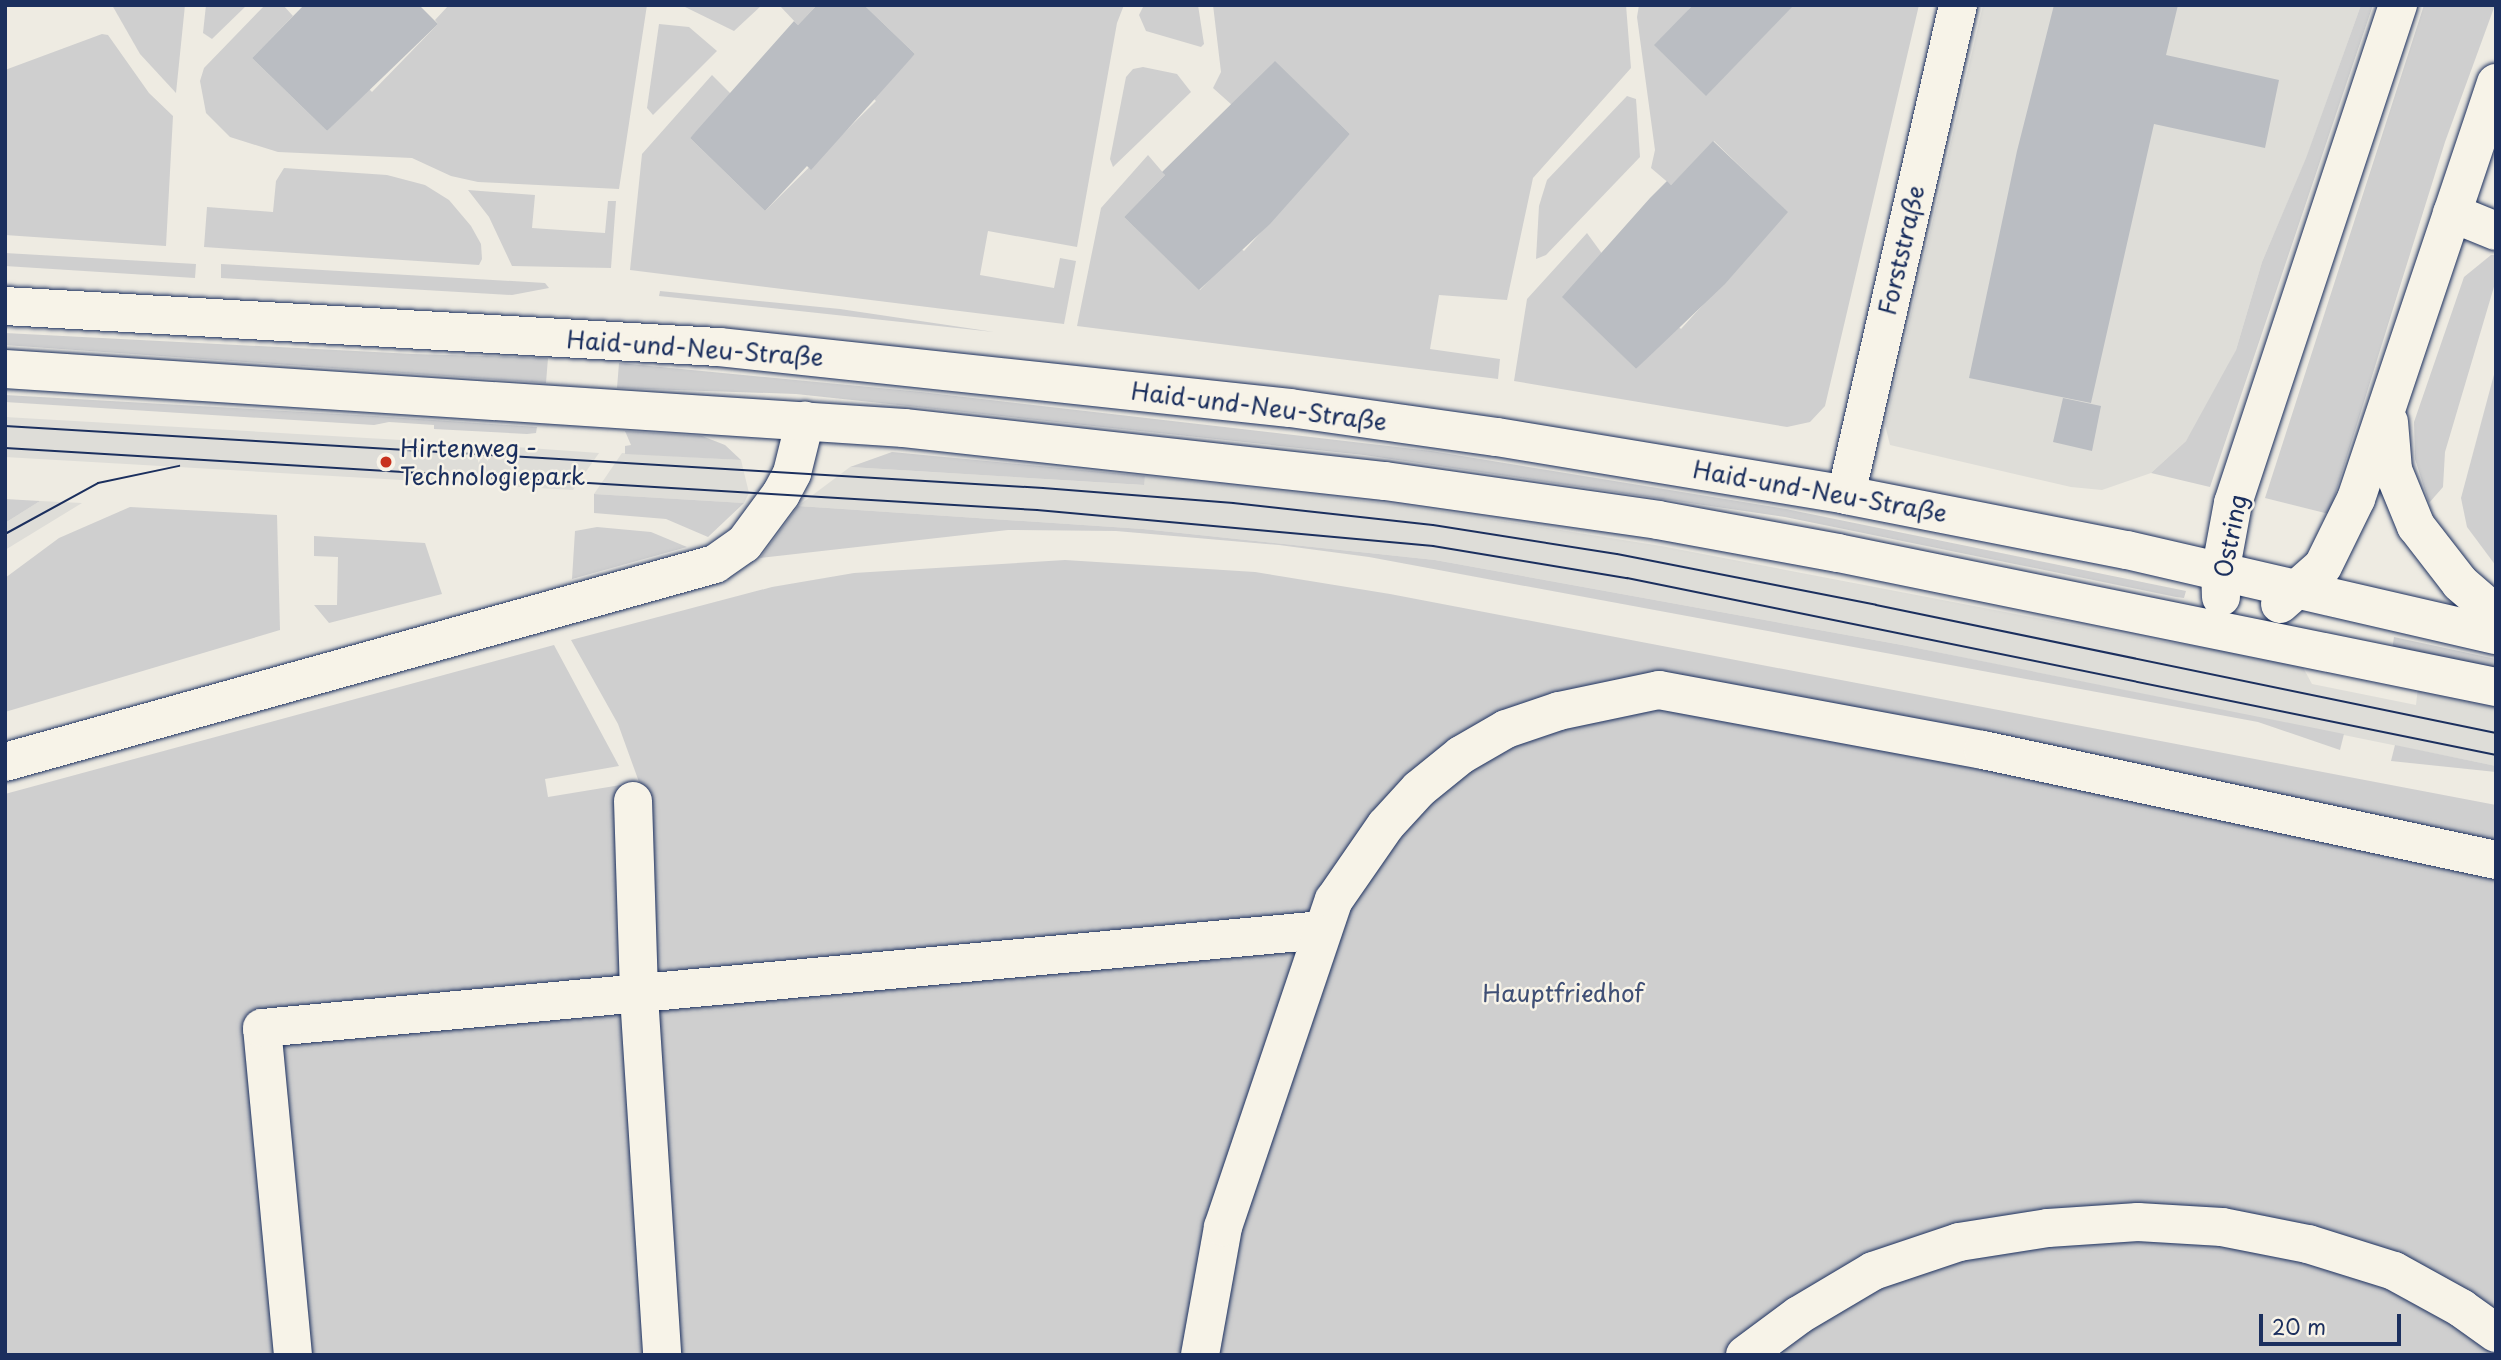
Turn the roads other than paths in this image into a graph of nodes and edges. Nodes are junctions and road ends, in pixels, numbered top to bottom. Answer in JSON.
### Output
{"nodes":[{"id":1,"x":1958,"y":5,"type":"edge"},
{"id":2,"x":2398,"y":5,"type":"edge"},
{"id":3,"x":2496,"y":83,"type":"edge"},
{"id":4,"x":2452,"y":213,"type":"junction"},
{"id":5,"x":2496,"y":231,"type":"edge"},
{"id":6,"x":5,"y":306,"type":"edge"},
{"id":7,"x":5,"y":369,"type":"edge"},
{"id":8,"x":2390,"y":408,"type":"junction"},
{"id":9,"x":805,"y":421,"type":"junction"},
{"id":10,"x":1846,"y":495,"type":"junction"},
{"id":11,"x":2220,"y":573,"type":"junction"},
{"id":12,"x":2298,"y":592,"type":"junction"},
{"id":13,"x":2496,"y":614,"type":"edge"},
{"id":14,"x":2228,"y":630,"type":"junction"},
{"id":15,"x":2496,"y":635,"type":"edge"},
{"id":16,"x":2496,"y":687,"type":"edge"},
{"id":17,"x":5,"y":762,"type":"edge"},
{"id":18,"x":633,"y":801,"type":"dead end"},
{"id":19,"x":2496,"y":860,"type":"edge"},
{"id":20,"x":1322,"y":930,"type":"junction"},
{"id":21,"x":639,"y":996,"type":"junction"},
{"id":22,"x":2496,"y":1334,"type":"edge"},
{"id":23,"x":293,"y":1355,"type":"edge"},
{"id":24,"x":662,"y":1355,"type":"edge"},
{"id":25,"x":1200,"y":1355,"type":"edge"},
{"id":26,"x":1745,"y":1355,"type":"edge"}],
"edges":[{"from":1,"to":10,"type":"main road","name":"Forststraße"},
{"from":2,"to":11,"type":"main road","name":"Ostring"},
{"from":3,"to":4,"type":"main road"},
{"from":4,"to":5,"type":"main road"},
{"from":4,"to":8,"type":"main road"},
{"from":6,"to":10,"type":"main road","name":"Haid-und-Neu-Straße"},
{"from":7,"to":9,"type":"main road"},
{"from":8,"to":12,"type":"main road"},
{"from":8,"to":13,"type":"main road"},
{"from":9,"to":14,"type":"main road"},
{"from":9,"to":17,"type":"main road"},
{"from":10,"to":11,"type":"main road","name":"Haid-und-Neu-Straße"},
{"from":11,"to":12,"type":"main road","name":"Haid-und-Neu-Straße"},
{"from":11,"to":14,"type":"main road","name":"Ostring"},
{"from":12,"to":14,"type":"main road"},
{"from":12,"to":15,"type":"main road","name":"Haid-und-Neu-Straße"},
{"from":14,"to":16,"type":"main road"},
{"from":18,"to":21,"type":"main road"},
{"from":19,"to":20,"type":"main road"},
{"from":20,"to":21,"type":"main road"},
{"from":20,"to":25,"type":"main road"},
{"from":21,"to":23,"type":"main road"},
{"from":21,"to":24,"type":"main road"},
{"from":22,"to":26,"type":"main road"}]}
